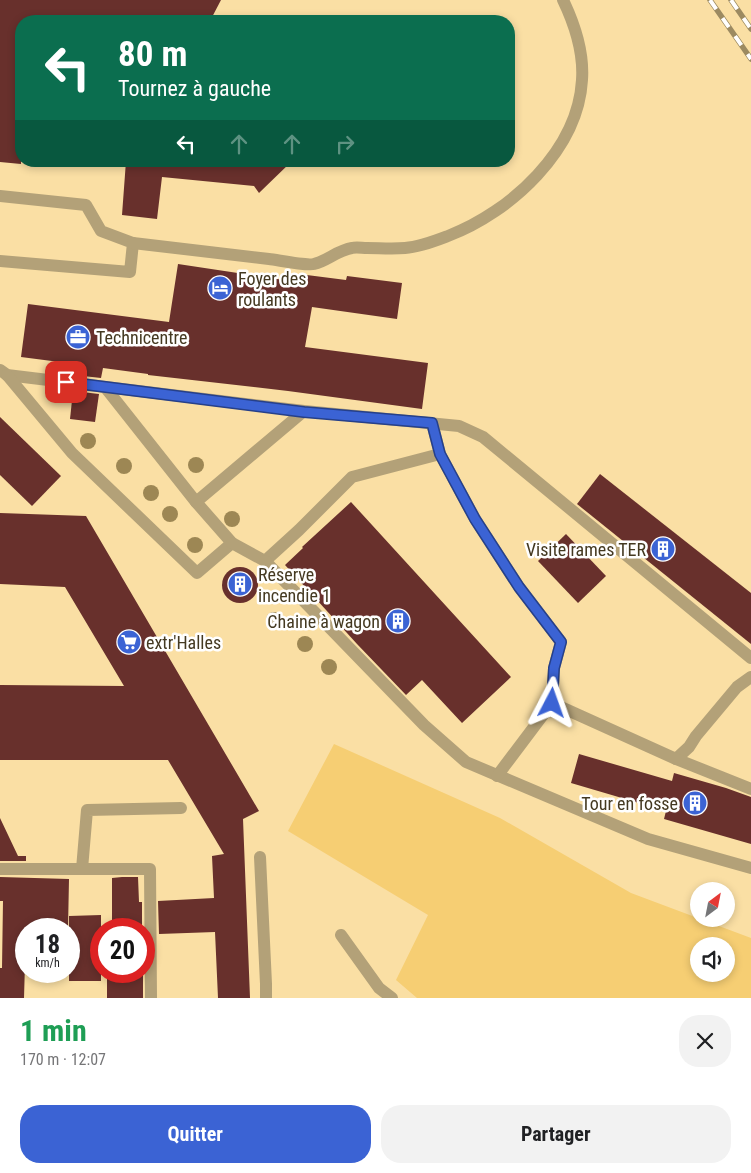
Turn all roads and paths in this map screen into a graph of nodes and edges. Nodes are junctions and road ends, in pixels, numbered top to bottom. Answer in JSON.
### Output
{"nodes":[{"id":1,"x":563,"y":0,"type":"edge"},
{"id":2,"x":0,"y":196,"type":"edge"},
{"id":3,"x":133,"y":243,"type":"junction"},
{"id":4,"x":0,"y":261,"type":"edge"},
{"id":5,"x":4,"y":372,"type":"edge"},
{"id":6,"x":105,"y":387,"type":"junction"},
{"id":7,"x":304,"y":412,"type":"junction"},
{"id":8,"x":432,"y":423,"type":"junction"},
{"id":9,"x":440,"y":454,"type":"junction"},
{"id":10,"x":196,"y":502,"type":"junction"},
{"id":11,"x":232,"y":543,"type":"junction"},
{"id":12,"x":265,"y":561,"type":"junction"},
{"id":13,"x":751,"y":658,"type":"edge"},
{"id":14,"x":751,"y":677,"type":"edge"},
{"id":15,"x":552,"y":703,"type":"junction"},
{"id":16,"x":676,"y":759,"type":"junction"},
{"id":17,"x":497,"y":776,"type":"junction"},
{"id":18,"x":751,"y":789,"type":"edge"},
{"id":19,"x":181,"y":808,"type":"dead end"},
{"id":20,"x":260,"y":857,"type":"dead end"},
{"id":21,"x":751,"y":868,"type":"edge"},
{"id":22,"x":0,"y":869,"type":"edge"},
{"id":23,"x":82,"y":869,"type":"junction"},
{"id":24,"x":341,"y":935,"type":"dead end"},
{"id":25,"x":151,"y":998,"type":"edge"},
{"id":26,"x":266,"y":998,"type":"edge"},
{"id":27,"x":392,"y":998,"type":"edge"}],
"edges":[{"from":1,"to":3,"type":"street"},
{"from":2,"to":3,"type":"street"},
{"from":3,"to":4,"type":"street"},
{"from":5,"to":6,"type":"street"},
{"from":5,"to":11,"type":"street"},
{"from":6,"to":7,"type":"street"},
{"from":6,"to":10,"type":"street"},
{"from":7,"to":8,"type":"street"},
{"from":7,"to":10,"type":"street"},
{"from":8,"to":9,"type":"street"},
{"from":8,"to":13,"type":"street"},
{"from":9,"to":12,"type":"street"},
{"from":9,"to":15,"type":"street"},
{"from":10,"to":11,"type":"street"},
{"from":11,"to":12,"type":"street"},
{"from":12,"to":17,"type":"street"},
{"from":14,"to":16,"type":"street"},
{"from":15,"to":16,"type":"street"},
{"from":15,"to":17,"type":"street"},
{"from":16,"to":18,"type":"street"},
{"from":17,"to":21,"type":"street"},
{"from":19,"to":23,"type":"street"},
{"from":20,"to":26,"type":"street"},
{"from":22,"to":23,"type":"street"},
{"from":23,"to":25,"type":"street"},
{"from":24,"to":27,"type":"street"}]}
